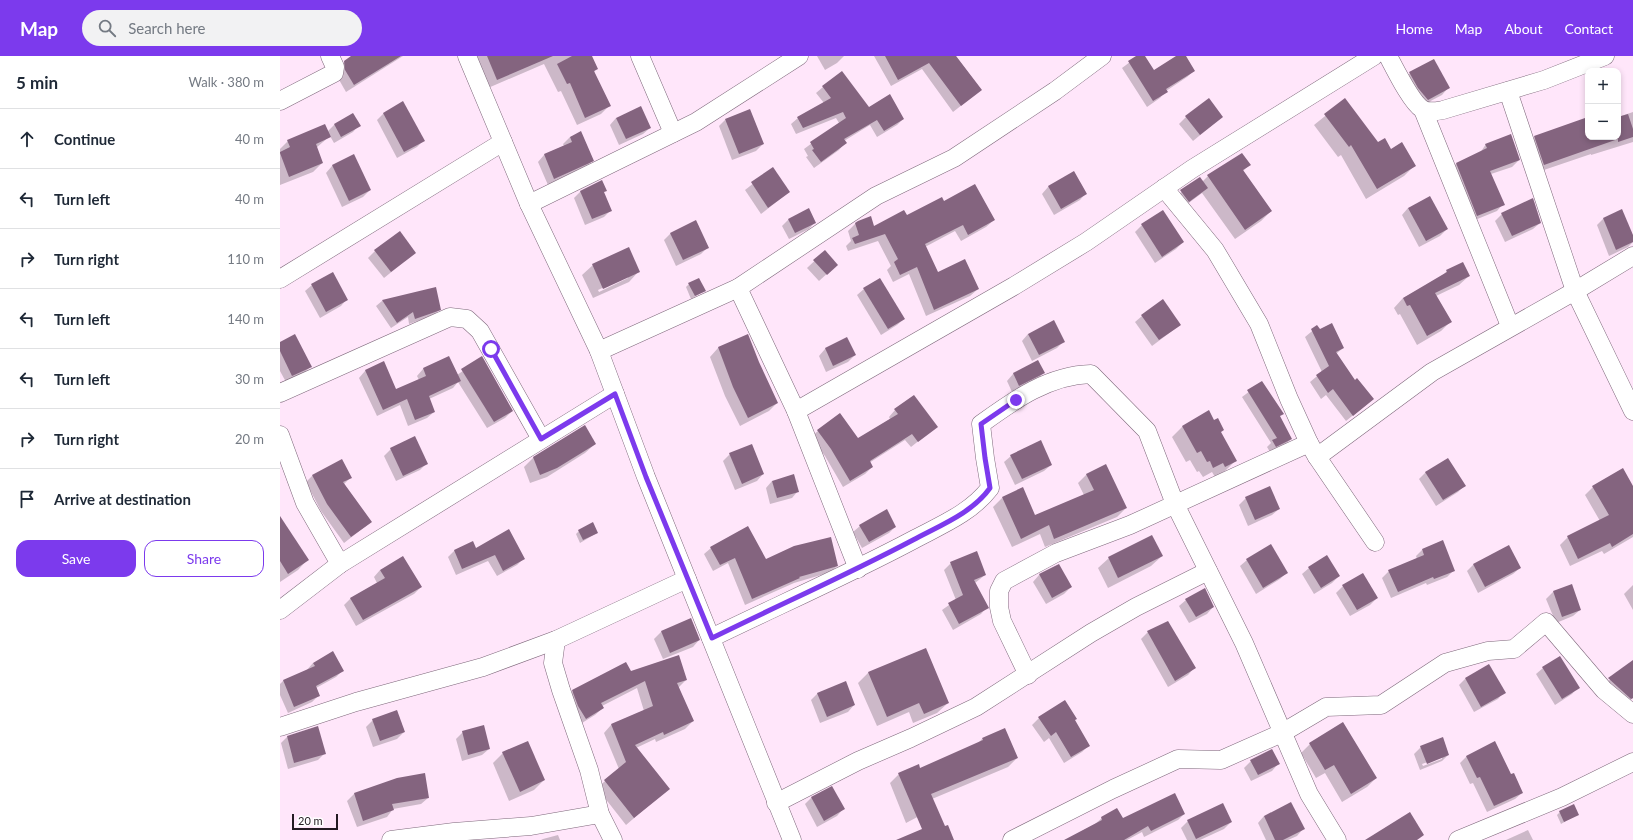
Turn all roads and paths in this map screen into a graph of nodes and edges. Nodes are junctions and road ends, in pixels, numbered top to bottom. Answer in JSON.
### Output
{"nodes":[{"id":1,"x":330,"y":56,"type":"edge"},
{"id":2,"x":467,"y":56,"type":"edge"},
{"id":3,"x":640,"y":56,"type":"edge"},
{"id":4,"x":799,"y":56,"type":"edge"},
{"id":5,"x":1102,"y":56,"type":"edge"},
{"id":6,"x":1374,"y":56,"type":"edge"},
{"id":7,"x":1388,"y":56,"type":"edge"},
{"id":8,"x":1605,"y":56,"type":"edge"},
{"id":9,"x":1508,"y":91,"type":"junction"},
{"id":10,"x":280,"y":101,"type":"edge"},
{"id":11,"x":1423,"y":110,"type":"junction"},
{"id":12,"x":673,"y":133,"type":"junction"},
{"id":13,"x":503,"y":142,"type":"junction"},
{"id":14,"x":1164,"y":188,"type":"junction"},
{"id":15,"x":529,"y":204,"type":"junction"},
{"id":16,"x":1633,"y":256,"type":"edge"},
{"id":17,"x":280,"y":279,"type":"edge"},
{"id":18,"x":738,"y":288,"type":"junction"},
{"id":19,"x":1575,"y":291,"type":"junction"},
{"id":20,"x":1510,"y":326,"type":"junction"},
{"id":21,"x":599,"y":351,"type":"junction"},
{"id":22,"x":280,"y":393,"type":"edge"},
{"id":23,"x":615,"y":394,"type":"junction"},
{"id":24,"x":796,"y":411,"type":"junction"},
{"id":25,"x":1633,"y":411,"type":"edge"},
{"id":26,"x":280,"y":436,"type":"edge"},
{"id":27,"x":541,"y":439,"type":"junction"},
{"id":28,"x":1313,"y":450,"type":"junction"},
{"id":29,"x":1175,"y":504,"type":"junction"},
{"id":30,"x":1375,"y":542,"type":"dead end"},
{"id":31,"x":340,"y":564,"type":"junction"},
{"id":32,"x":858,"y":570,"type":"junction"},
{"id":33,"x":1208,"y":571,"type":"junction"},
{"id":34,"x":687,"y":579,"type":"junction"},
{"id":35,"x":280,"y":610,"type":"edge"},
{"id":36,"x":712,"y":638,"type":"junction"},
{"id":37,"x":556,"y":640,"type":"junction"},
{"id":38,"x":1028,"y":675,"type":"junction"},
{"id":39,"x":1633,"y":714,"type":"edge"},
{"id":40,"x":280,"y":727,"type":"edge"},
{"id":41,"x":1282,"y":733,"type":"junction"},
{"id":42,"x":1633,"y":762,"type":"edge"},
{"id":43,"x":776,"y":803,"type":"junction"},
{"id":44,"x":600,"y":814,"type":"junction"},
{"id":45,"x":391,"y":840,"type":"edge"},
{"id":46,"x":613,"y":840,"type":"edge"},
{"id":47,"x":792,"y":840,"type":"edge"},
{"id":48,"x":1012,"y":840,"type":"edge"},
{"id":49,"x":1337,"y":840,"type":"edge"},
{"id":50,"x":1458,"y":840,"type":"edge"}],
"edges":[{"from":1,"to":10,"type":"street"},
{"from":2,"to":13,"type":"street"},
{"from":3,"to":12,"type":"street"},
{"from":4,"to":12,"type":"street"},
{"from":5,"to":18,"type":"street"},
{"from":6,"to":14,"type":"street"},
{"from":7,"to":11,"type":"street"},
{"from":8,"to":9,"type":"street"},
{"from":9,"to":11,"type":"street"},
{"from":9,"to":19,"type":"street"},
{"from":11,"to":20,"type":"street"},
{"from":12,"to":15,"type":"street"},
{"from":13,"to":15,"type":"street"},
{"from":13,"to":17,"type":"street"},
{"from":14,"to":24,"type":"street"},
{"from":14,"to":28,"type":"street"},
{"from":15,"to":21,"type":"street"},
{"from":16,"to":19,"type":"street"},
{"from":18,"to":21,"type":"street"},
{"from":18,"to":24,"type":"street"},
{"from":19,"to":20,"type":"street"},
{"from":19,"to":25,"type":"street"},
{"from":20,"to":28,"type":"street"},
{"from":21,"to":23,"type":"street"},
{"from":22,"to":27,"type":"street"},
{"from":23,"to":27,"type":"street"},
{"from":23,"to":34,"type":"street"},
{"from":24,"to":32,"type":"street"},
{"from":26,"to":31,"type":"street"},
{"from":27,"to":31,"type":"street"},
{"from":28,"to":29,"type":"street"},
{"from":28,"to":30,"type":"street"},
{"from":29,"to":32,"type":"street"},
{"from":29,"to":33,"type":"street"},
{"from":29,"to":38,"type":"street"},
{"from":31,"to":35,"type":"street"},
{"from":32,"to":36,"type":"street"},
{"from":33,"to":38,"type":"street"},
{"from":33,"to":41,"type":"street"},
{"from":34,"to":36,"type":"street"},
{"from":34,"to":37,"type":"street"},
{"from":36,"to":43,"type":"street"},
{"from":37,"to":40,"type":"street"},
{"from":37,"to":44,"type":"street"},
{"from":38,"to":43,"type":"street"},
{"from":39,"to":41,"type":"street"},
{"from":41,"to":48,"type":"street"},
{"from":41,"to":49,"type":"street"},
{"from":42,"to":50,"type":"street"},
{"from":43,"to":47,"type":"street"},
{"from":44,"to":45,"type":"street"},
{"from":44,"to":46,"type":"street"}]}
